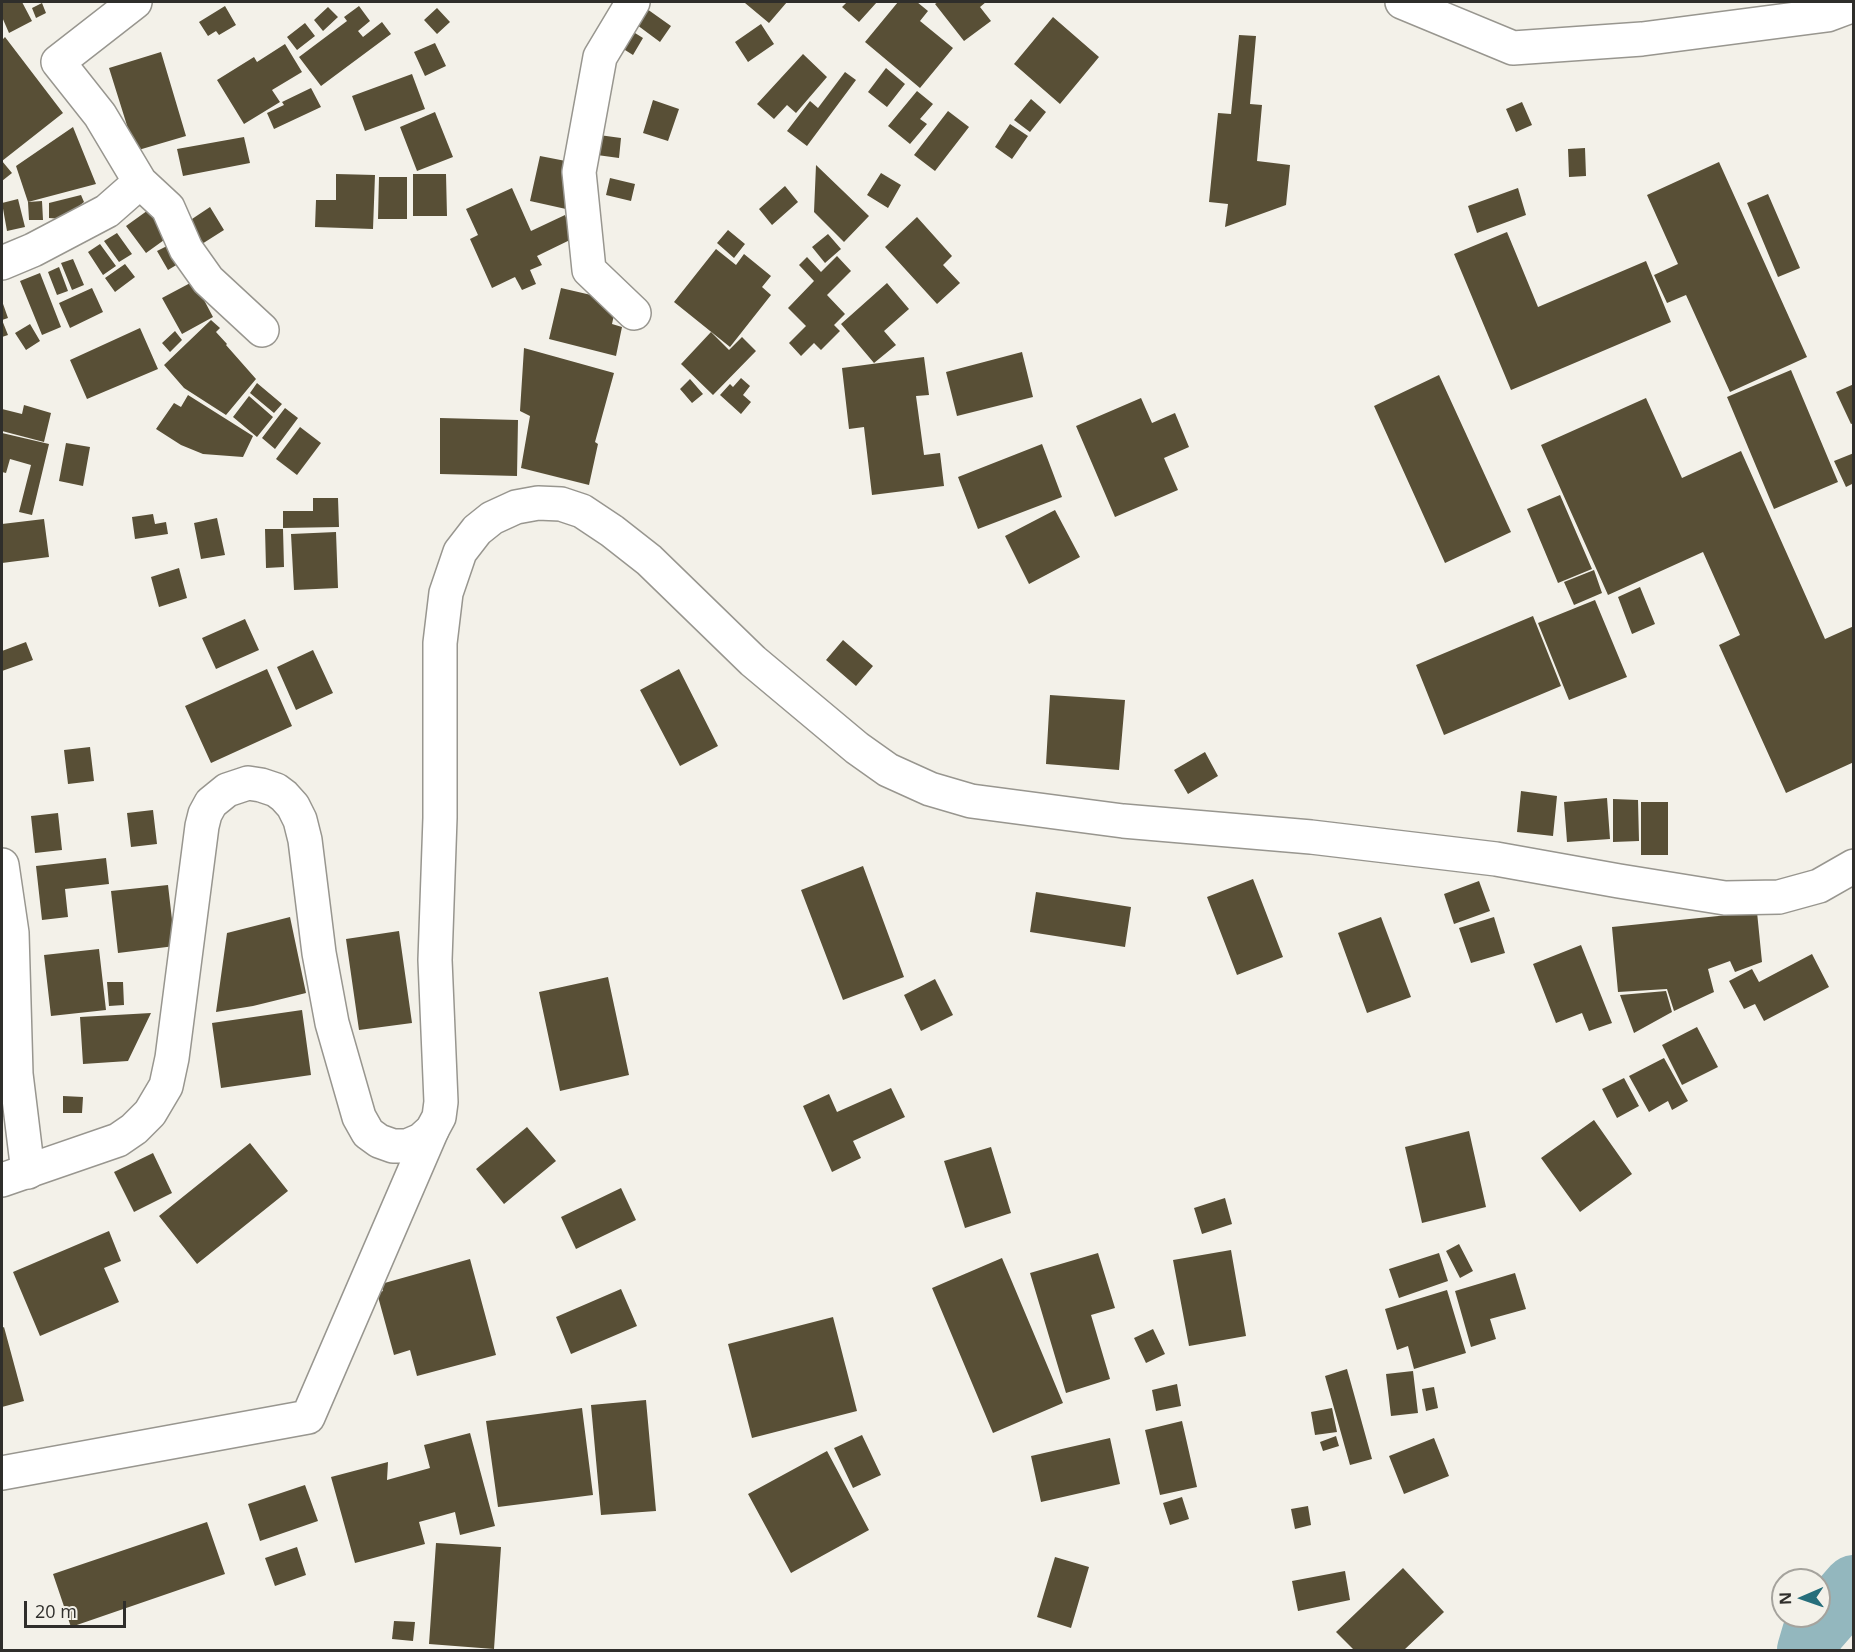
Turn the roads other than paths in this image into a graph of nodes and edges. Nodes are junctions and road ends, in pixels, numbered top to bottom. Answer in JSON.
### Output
{"nodes":[{"id":1,"x":135,"y":2,"type":"edge"},
{"id":2,"x":633,"y":2,"type":"edge"},
{"id":3,"x":1402,"y":2,"type":"edge"},
{"id":4,"x":1854,"y":5,"type":"edge"},
{"id":5,"x":140,"y":182,"type":"junction"},
{"id":6,"x":2,"y":263,"type":"edge"},
{"id":7,"x":634,"y":314,"type":"dead end"},
{"id":8,"x":262,"y":330,"type":"dead end"},
{"id":9,"x":2,"y":865,"type":"edge"},
{"id":10,"x":1854,"y":866,"type":"edge"},
{"id":11,"x":432,"y":1130,"type":"junction"},
{"id":12,"x":15,"y":1176,"type":"edge"},
{"id":13,"x":2,"y":1473,"type":"edge"}],
"edges":[{"from":1,"to":5,"type":"street"},
{"from":2,"to":7,"type":"street"},
{"from":3,"to":4,"type":"street"},
{"from":5,"to":6,"type":"street"},
{"from":5,"to":8,"type":"street"},
{"from":9,"to":12,"type":"street"},
{"from":10,"to":11,"type":"street"},
{"from":11,"to":12,"type":"street"},
{"from":11,"to":13,"type":"street"}]}
